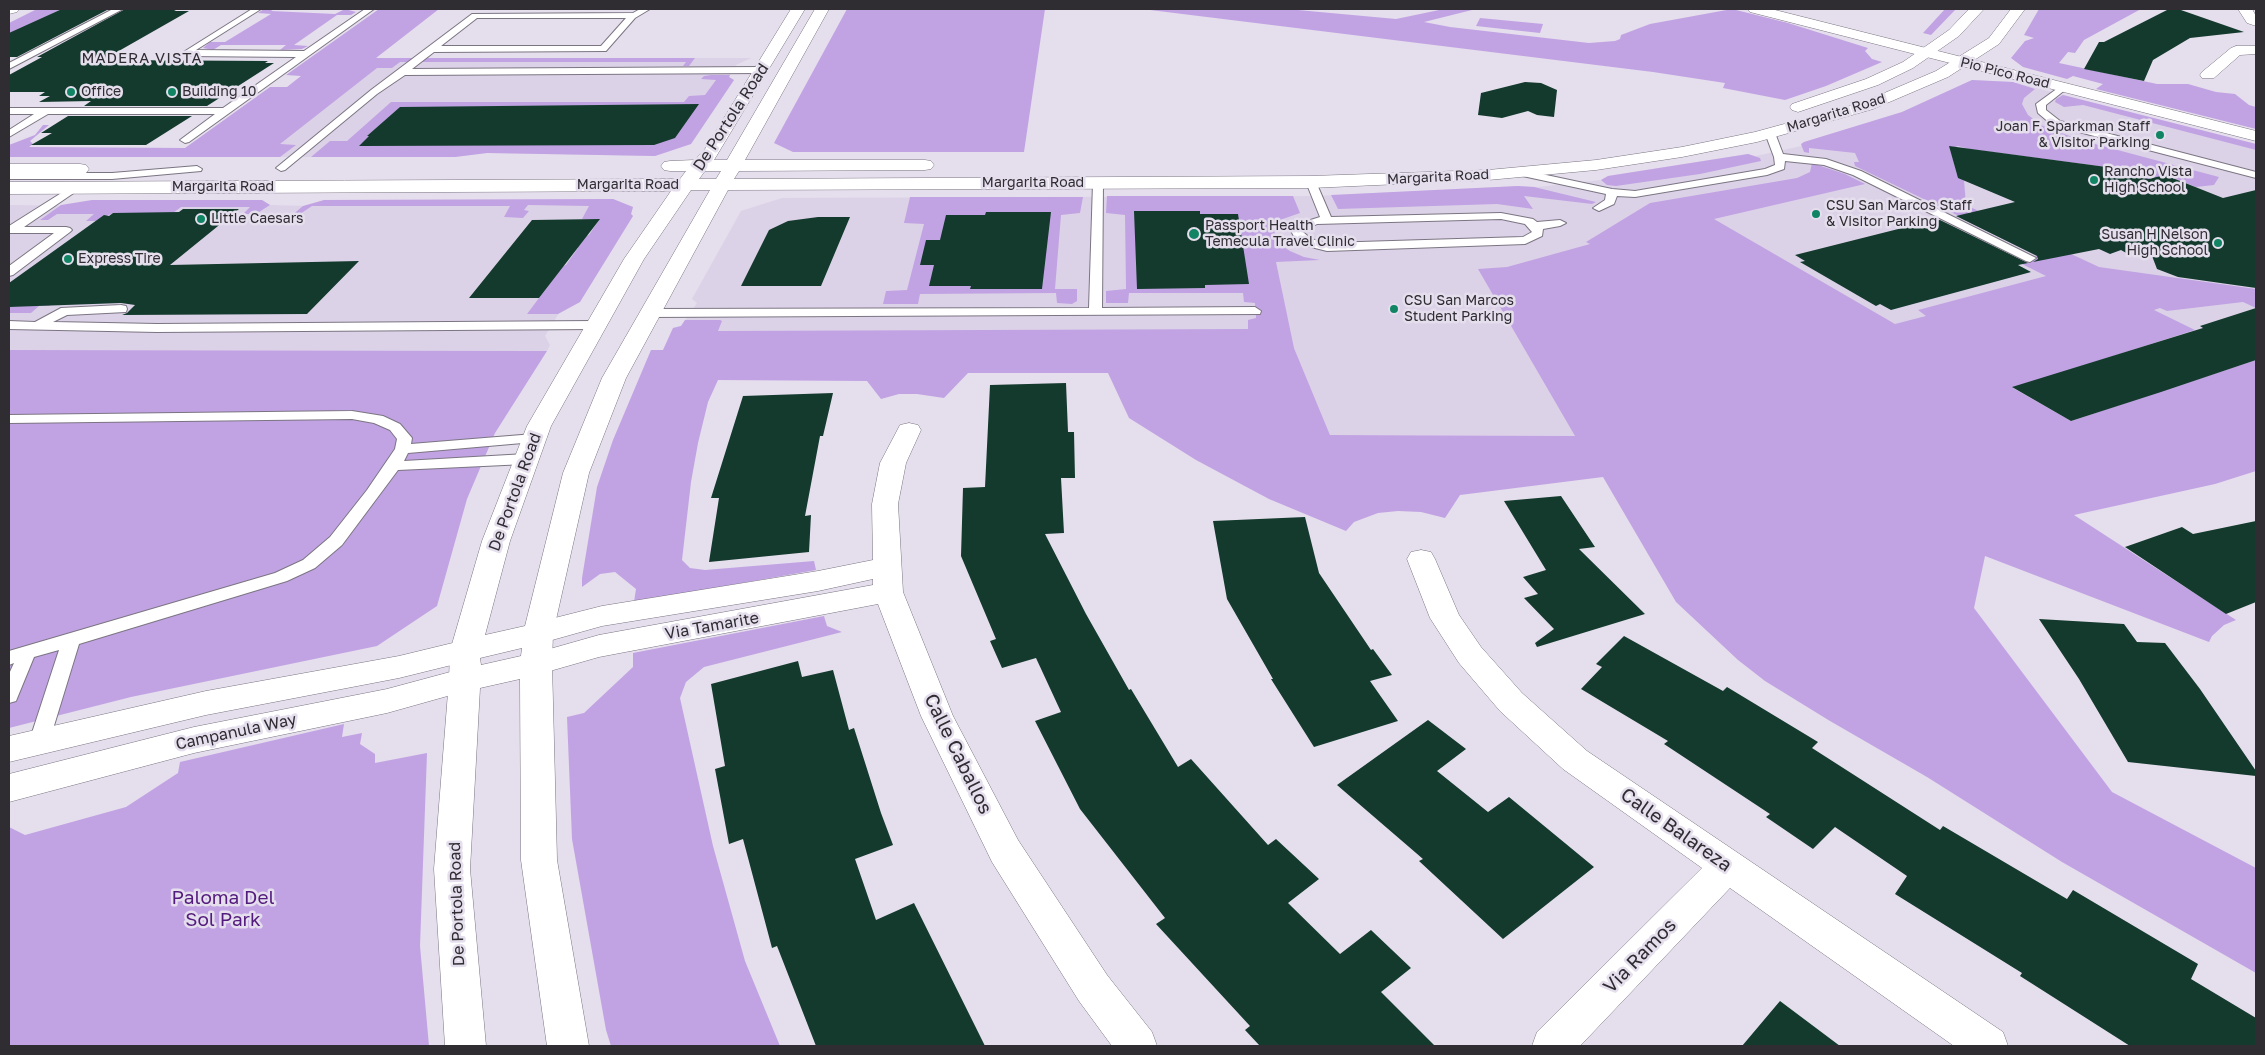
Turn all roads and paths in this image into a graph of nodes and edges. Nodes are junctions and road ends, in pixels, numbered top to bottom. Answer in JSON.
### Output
{"nodes":[{"id":1,"x":119,"y":9,"type":"edge"},
{"id":2,"x":257,"y":9,"type":"edge"},
{"id":3,"x":370,"y":9,"type":"edge"},
{"id":4,"x":484,"y":9,"type":"edge"},
{"id":5,"x":646,"y":9,"type":"edge"},
{"id":6,"x":798,"y":9,"type":"edge"},
{"id":7,"x":822,"y":9,"type":"edge"},
{"id":8,"x":1755,"y":9,"type":"edge"},
{"id":9,"x":1977,"y":9,"type":"edge"},
{"id":10,"x":2018,"y":9,"type":"edge"},
{"id":11,"x":2245,"y":9,"type":"edge"},
{"id":12,"x":634,"y":15,"type":"junction"},
{"id":13,"x":475,"y":16,"type":"junction"},
{"id":14,"x":2256,"y":22,"type":"edge"},
{"id":15,"x":432,"y":49,"type":"junction"},
{"id":16,"x":2256,"y":50,"type":"edge"},
{"id":17,"x":1926,"y":53,"type":"junction"},
{"id":18,"x":306,"y":54,"type":"junction"},
{"id":19,"x":1961,"y":62,"type":"junction"},
{"id":20,"x":9,"y":66,"type":"edge"},
{"id":21,"x":762,"y":70,"type":"junction"},
{"id":22,"x":403,"y":72,"type":"junction"},
{"id":23,"x":2208,"y":75,"type":"dead end"},
{"id":24,"x":2062,"y":88,"type":"junction"},
{"id":25,"x":9,"y":111,"type":"edge"},
{"id":26,"x":46,"y":111,"type":"junction"},
{"id":27,"x":225,"y":111,"type":"junction"},
{"id":28,"x":1778,"y":112,"type":"dead end"},
{"id":29,"x":1770,"y":133,"type":"junction"},
{"id":30,"x":9,"y":134,"type":"edge"},
{"id":31,"x":2256,"y":136,"type":"edge"},
{"id":32,"x":185,"y":140,"type":"dead end"},
{"id":33,"x":1779,"y":156,"type":"junction"},
{"id":34,"x":1468,"y":159,"type":"dead end"},
{"id":35,"x":943,"y":165,"type":"dead end"},
{"id":36,"x":701,"y":166,"type":"junction"},
{"id":37,"x":734,"y":166,"type":"junction"},
{"id":38,"x":654,"y":167,"type":"dead end"},
{"id":39,"x":216,"y":168,"type":"dead end"},
{"id":40,"x":262,"y":168,"type":"dead end"},
{"id":41,"x":281,"y":168,"type":"junction"},
{"id":42,"x":308,"y":168,"type":"dead end"},
{"id":43,"x":9,"y":169,"type":"edge"},
{"id":44,"x":197,"y":169,"type":"junction"},
{"id":45,"x":1518,"y":172,"type":"junction"},
{"id":46,"x":1314,"y":174,"type":"junction"},
{"id":47,"x":9,"y":176,"type":"edge"},
{"id":48,"x":2256,"y":176,"type":"edge"},
{"id":49,"x":1098,"y":183,"type":"junction"},
{"id":50,"x":685,"y":185,"type":"junction"},
{"id":51,"x":722,"y":185,"type":"junction"},
{"id":52,"x":9,"y":188,"type":"edge"},
{"id":53,"x":74,"y":188,"type":"junction"},
{"id":54,"x":1612,"y":192,"type":"junction"},
{"id":55,"x":1599,"y":208,"type":"dead end"},
{"id":56,"x":1327,"y":221,"type":"junction"},
{"id":57,"x":1560,"y":223,"type":"dead end"},
{"id":58,"x":1535,"y":226,"type":"junction"},
{"id":59,"x":10,"y":230,"type":"edge"},
{"id":60,"x":2030,"y":258,"type":"dead end"},
{"id":61,"x":9,"y":272,"type":"edge"},
{"id":62,"x":121,"y":309,"type":"dead end"},
{"id":63,"x":1095,"y":311,"type":"junction"},
{"id":64,"x":1255,"y":311,"type":"dead end"},
{"id":65,"x":648,"y":313,"type":"junction"},
{"id":66,"x":595,"y":324,"type":"junction"},
{"id":67,"x":9,"y":325,"type":"edge"},
{"id":68,"x":39,"y":325,"type":"junction"},
{"id":69,"x":9,"y":419,"type":"edge"},
{"id":70,"x":909,"y":430,"type":"dead end"},
{"id":71,"x":530,"y":448,"type":"junction"},
{"id":72,"x":403,"y":449,"type":"junction"},
{"id":73,"x":393,"y":466,"type":"junction"},
{"id":74,"x":1421,"y":559,"type":"dead end"},
{"id":75,"x":887,"y":579,"type":"junction"},
{"id":76,"x":71,"y":640,"type":"junction"},
{"id":77,"x":537,"y":648,"type":"junction"},
{"id":78,"x":28,"y":652,"type":"junction"},
{"id":79,"x":9,"y":658,"type":"edge"},
{"id":80,"x":465,"y":666,"type":"junction"},
{"id":81,"x":9,"y":696,"type":"edge"},
{"id":82,"x":39,"y":742,"type":"junction"},
{"id":83,"x":9,"y":749,"type":"edge"},
{"id":84,"x":9,"y":788,"type":"edge"},
{"id":85,"x":1728,"y":866,"type":"junction"},
{"id":86,"x":466,"y":1046,"type":"edge"},
{"id":87,"x":568,"y":1046,"type":"edge"},
{"id":88,"x":1137,"y":1046,"type":"edge"},
{"id":89,"x":1552,"y":1046,"type":"edge"},
{"id":90,"x":1988,"y":1046,"type":"edge"}],
"edges":[{"from":1,"to":20,"type":"lane"},
{"from":2,"to":18,"type":"lane"},
{"from":3,"to":18,"type":"lane"},
{"from":4,"to":13,"type":"lane"},
{"from":5,"to":12,"type":"lane"},
{"from":6,"to":21,"type":"main road","name":"De Portola Road"},
{"from":7,"to":37,"type":"main road","name":"De Portola Road"},
{"from":8,"to":17,"type":"main road","name":"Pio Pico Road"},
{"from":9,"to":17,"type":"main road","name":"Margarita Road"},
{"from":10,"to":19,"type":"main road","name":"Margarita Road"},
{"from":11,"to":14,"type":"main road"},
{"from":12,"to":13,"type":"lane"},
{"from":12,"to":15,"type":"lane"},
{"from":13,"to":15,"type":"lane"},
{"from":15,"to":22,"type":"lane"},
{"from":16,"to":23,"type":"main road"},
{"from":17,"to":19,"type":"main road","name":"Pio Pico Road"},
{"from":17,"to":28,"type":"main road","name":"Margarita Road"},
{"from":18,"to":27,"type":"lane"},
{"from":19,"to":24,"type":"main road","name":"Pio Pico Road"},
{"from":19,"to":29,"type":"main road","name":"Margarita Road"},
{"from":21,"to":22,"type":"lane"},
{"from":21,"to":36,"type":"main road","name":"De Portola Road"},
{"from":22,"to":41,"type":"lane"},
{"from":24,"to":31,"type":"main road","name":"Pio Pico Road"},
{"from":24,"to":48,"type":"lane"},
{"from":25,"to":26,"type":"lane"},
{"from":26,"to":27,"type":"lane"},
{"from":26,"to":30,"type":"lane"},
{"from":27,"to":32,"type":"lane"},
{"from":29,"to":33,"type":"lane"},
{"from":29,"to":45,"type":"main road","name":"Margarita Road"},
{"from":33,"to":54,"type":"lane"},
{"from":33,"to":60,"type":"lane"},
{"from":34,"to":46,"type":"main road","name":"Margarita Road"},
{"from":35,"to":37,"type":"main road","name":"Margarita Road"},
{"from":36,"to":37,"type":"main road","name":"Margarita Road"},
{"from":36,"to":38,"type":"main road","name":"Margarita Road"},
{"from":36,"to":50,"type":"main road","name":"De Portola Road"},
{"from":37,"to":51,"type":"main road","name":"De Portola Road"},
{"from":39,"to":44,"type":"main road","name":"Margarita Road"},
{"from":40,"to":41,"type":"main road","name":"Margarita Road"},
{"from":41,"to":42,"type":"main road","name":"Margarita Road"},
{"from":43,"to":44,"type":"main road","name":"Margarita Road"},
{"from":44,"to":47,"type":"lane"},
{"from":45,"to":46,"type":"main road","name":"Margarita Road"},
{"from":45,"to":54,"type":"lane"},
{"from":46,"to":49,"type":"main road","name":"Margarita Road"},
{"from":46,"to":56,"type":"lane"},
{"from":49,"to":51,"type":"main road","name":"Margarita Road"},
{"from":49,"to":63,"type":"lane"},
{"from":50,"to":51,"type":"main road","name":"Margarita Road"},
{"from":50,"to":53,"type":"main road","name":"Margarita Road"},
{"from":50,"to":66,"type":"main road","name":"De Portola Road"},
{"from":51,"to":65,"type":"main road","name":"De Portola Road"},
{"from":52,"to":53,"type":"main road","name":"Margarita Road"},
{"from":53,"to":59,"type":"lane"},
{"from":54,"to":55,"type":"lane"},
{"from":56,"to":58,"type":"lane"},
{"from":56,"to":58,"type":"lane"},
{"from":57,"to":58,"type":"lane"},
{"from":59,"to":61,"type":"lane"},
{"from":62,"to":68,"type":"lane"},
{"from":63,"to":64,"type":"lane"},
{"from":63,"to":65,"type":"lane"},
{"from":65,"to":77,"type":"main road","name":"De Portola Road"},
{"from":66,"to":68,"type":"lane"},
{"from":66,"to":71,"type":"main road","name":"De Portola Road"},
{"from":67,"to":68,"type":"lane"},
{"from":69,"to":72,"type":"lane"},
{"from":70,"to":75,"type":"main road","name":"Calle Caballos"},
{"from":71,"to":72,"type":"lane"},
{"from":71,"to":73,"type":"lane"},
{"from":71,"to":80,"type":"main road","name":"De Portola Road"},
{"from":72,"to":73,"type":"lane"},
{"from":73,"to":76,"type":"lane"},
{"from":74,"to":85,"type":"main road","name":"Calle Balareza"},
{"from":75,"to":77,"type":"main road","name":"Via Tamarite"},
{"from":75,"to":88,"type":"main road","name":"Calle Caballos"},
{"from":76,"to":78,"type":"lane"},
{"from":76,"to":82,"type":"lane"},
{"from":77,"to":80,"type":"main road","name":"Via Tamarite"},
{"from":77,"to":87,"type":"main road","name":"De Portola Road"},
{"from":78,"to":79,"type":"lane"},
{"from":78,"to":81,"type":"lane"},
{"from":80,"to":82,"type":"main road","name":"Campanula Way"},
{"from":80,"to":84,"type":"main road","name":"Campanula Way"},
{"from":80,"to":86,"type":"main road","name":"De Portola Road"},
{"from":82,"to":83,"type":"main road","name":"Campanula Way"},
{"from":85,"to":89,"type":"main road","name":"Via Ramos"},
{"from":85,"to":90,"type":"main road","name":"Calle Balareza"}]}
